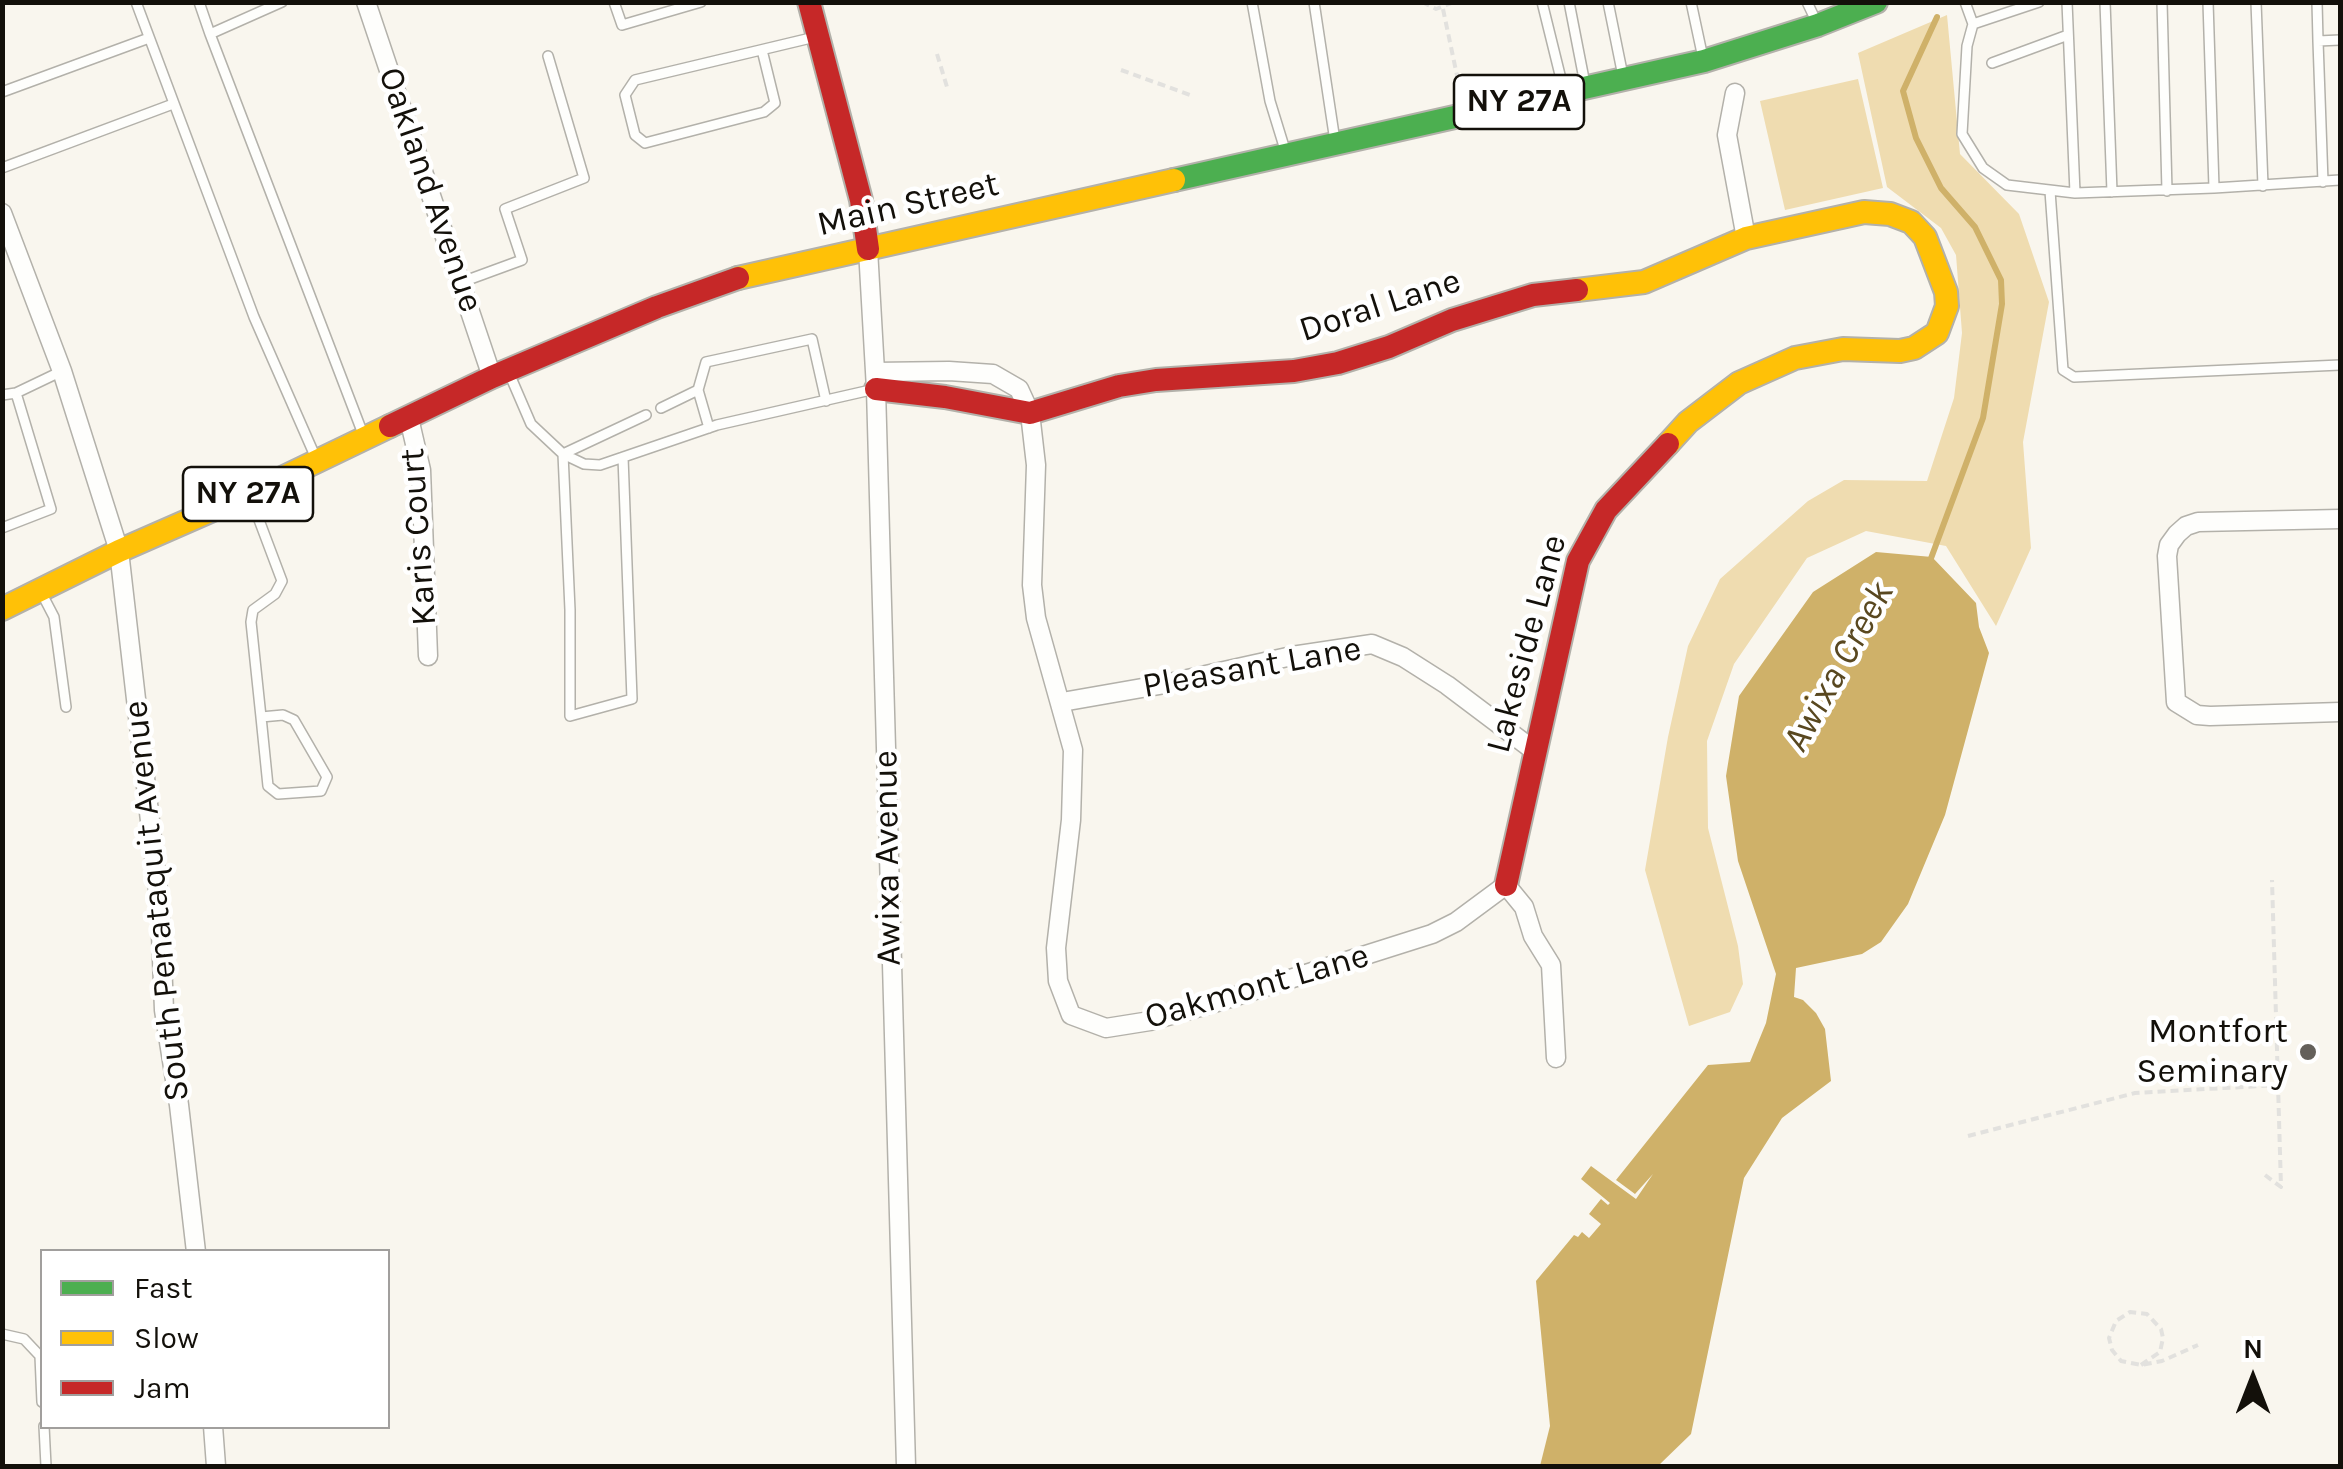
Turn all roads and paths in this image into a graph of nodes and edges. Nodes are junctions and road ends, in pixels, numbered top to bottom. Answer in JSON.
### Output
{"nodes":[{"id":1,"x":136,"y":2,"type":"edge"},
{"id":2,"x":199,"y":2,"type":"edge"},
{"id":3,"x":282,"y":2,"type":"edge"},
{"id":4,"x":366,"y":2,"type":"edge"},
{"id":5,"x":614,"y":2,"type":"edge"},
{"id":6,"x":701,"y":2,"type":"edge"},
{"id":7,"x":809,"y":2,"type":"edge"},
{"id":8,"x":1252,"y":2,"type":"edge"},
{"id":9,"x":1314,"y":2,"type":"edge"},
{"id":10,"x":1422,"y":2,"type":"edge"},
{"id":11,"x":1454,"y":2,"type":"edge"},
{"id":12,"x":1542,"y":2,"type":"edge"},
{"id":13,"x":1569,"y":2,"type":"edge"},
{"id":14,"x":1608,"y":2,"type":"edge"},
{"id":15,"x":1691,"y":2,"type":"edge"},
{"id":16,"x":1807,"y":2,"type":"edge"},
{"id":17,"x":1876,"y":2,"type":"edge"},
{"id":18,"x":1965,"y":2,"type":"edge"},
{"id":19,"x":2039,"y":2,"type":"edge"},
{"id":20,"x":2067,"y":2,"type":"edge"},
{"id":21,"x":2105,"y":2,"type":"edge"},
{"id":22,"x":2162,"y":2,"type":"edge"},
{"id":23,"x":2208,"y":2,"type":"edge"},
{"id":24,"x":2256,"y":2,"type":"edge"},
{"id":25,"x":2317,"y":2,"type":"edge"},
{"id":26,"x":1443,"y":9,"type":"junction"},
{"id":27,"x":1972,"y":24,"type":"junction"},
{"id":28,"x":1818,"y":25,"type":"junction"},
{"id":29,"x":210,"y":34,"type":"junction"},
{"id":30,"x":818,"y":36,"type":"junction"},
{"id":31,"x":2068,"y":36,"type":"junction"},
{"id":32,"x":149,"y":38,"type":"junction"},
{"id":33,"x":2318,"y":40,"type":"junction"},
{"id":34,"x":2340,"y":40,"type":"edge"},
{"id":35,"x":762,"y":50,"type":"junction"},
{"id":36,"x":938,"y":54,"type":"dead end"},
{"id":37,"x":548,"y":56,"type":"dead end"},
{"id":38,"x":1704,"y":61,"type":"junction"},
{"id":39,"x":1992,"y":63,"type":"dead end"},
{"id":40,"x":1121,"y":70,"type":"dead end"},
{"id":41,"x":1623,"y":78,"type":"junction"},
{"id":42,"x":1459,"y":85,"type":"dead end"},
{"id":43,"x":947,"y":87,"type":"dead end"},
{"id":44,"x":1575,"y":89,"type":"junction"},
{"id":45,"x":2,"y":92,"type":"edge"},
{"id":46,"x":1734,"y":93,"type":"dead end"},
{"id":47,"x":1192,"y":96,"type":"dead end"},
{"id":48,"x":173,"y":104,"type":"junction"},
{"id":49,"x":1335,"y":144,"type":"junction"},
{"id":50,"x":1287,"y":156,"type":"junction"},
{"id":51,"x":2,"y":168,"type":"edge"},
{"id":52,"x":2340,"y":180,"type":"edge"},
{"id":53,"x":2323,"y":182,"type":"junction"},
{"id":54,"x":2263,"y":186,"type":"junction"},
{"id":55,"x":2214,"y":188,"type":"junction"},
{"id":56,"x":2050,"y":190,"type":"junction"},
{"id":57,"x":2167,"y":190,"type":"junction"},
{"id":58,"x":2075,"y":192,"type":"junction"},
{"id":59,"x":2112,"y":192,"type":"junction"},
{"id":60,"x":2,"y":213,"type":"edge"},
{"id":61,"x":1746,"y":238,"type":"junction"},
{"id":62,"x":868,"y":249,"type":"junction"},
{"id":63,"x":462,"y":282,"type":"junction"},
{"id":64,"x":2340,"y":365,"type":"edge"},
{"id":65,"x":62,"y":371,"type":"junction"},
{"id":66,"x":500,"y":374,"type":"junction"},
{"id":67,"x":876,"y":380,"type":"junction"},
{"id":68,"x":698,"y":390,"type":"junction"},
{"id":69,"x":16,"y":393,"type":"junction"},
{"id":70,"x":2,"y":395,"type":"edge"},
{"id":71,"x":826,"y":400,"type":"junction"},
{"id":72,"x":661,"y":408,"type":"dead end"},
{"id":73,"x":1030,"y":413,"type":"junction"},
{"id":74,"x":646,"y":415,"type":"dead end"},
{"id":75,"x":409,"y":418,"type":"junction"},
{"id":76,"x":709,"y":428,"type":"junction"},
{"id":77,"x":365,"y":438,"type":"junction"},
{"id":78,"x":563,"y":454,"type":"junction"},
{"id":79,"x":623,"y":458,"type":"junction"},
{"id":80,"x":317,"y":461,"type":"junction"},
{"id":81,"x":249,"y":494,"type":"junction"},
{"id":82,"x":2340,"y":518,"type":"edge"},
{"id":83,"x":2,"y":528,"type":"edge"},
{"id":84,"x":119,"y":550,"type":"junction"},
{"id":85,"x":40,"y":590,"type":"junction"},
{"id":86,"x":2,"y":609,"type":"edge"},
{"id":87,"x":428,"y":656,"type":"dead end"},
{"id":88,"x":1062,"y":702,"type":"junction"},
{"id":89,"x":66,"y":707,"type":"dead end"},
{"id":90,"x":2340,"y":712,"type":"edge"},
{"id":91,"x":261,"y":717,"type":"junction"},
{"id":92,"x":1532,"y":748,"type":"junction"},
{"id":93,"x":2272,"y":880,"type":"dead end"},
{"id":94,"x":1506,"y":884,"type":"junction"},
{"id":95,"x":1556,"y":1058,"type":"dead end"},
{"id":96,"x":2278,"y":1085,"type":"junction"},
{"id":97,"x":1968,"y":1136,"type":"dead end"},
{"id":98,"x":2265,"y":1175,"type":"dead end"},
{"id":99,"x":196,"y":1249,"type":"edge"},
{"id":100,"x":2,"y":1334,"type":"edge"},
{"id":101,"x":2198,"y":1346,"type":"dead end"},
{"id":102,"x":40,"y":1356,"type":"edge"},
{"id":103,"x":2141,"y":1365,"type":"junction"},
{"id":104,"x":44,"y":1429,"type":"edge"},
{"id":105,"x":213,"y":1429,"type":"edge"},
{"id":106,"x":46,"y":1466,"type":"edge"},
{"id":107,"x":216,"y":1466,"type":"edge"},
{"id":108,"x":906,"y":1466,"type":"edge"}],
"edges":[{"from":1,"to":32,"type":"lane"},
{"from":2,"to":29,"type":"lane"},
{"from":3,"to":29,"type":"lane"},
{"from":4,"to":63,"type":"street","name":"Oakland Avenue"},
{"from":5,"to":6,"type":"lane"},
{"from":7,"to":30,"type":"street"},
{"from":8,"to":50,"type":"lane"},
{"from":9,"to":49,"type":"lane"},
{"from":10,"to":26,"type":"path"},
{"from":11,"to":26,"type":"path"},
{"from":12,"to":44,"type":"lane"},
{"from":13,"to":44,"type":"lane"},
{"from":14,"to":41,"type":"lane"},
{"from":15,"to":38,"type":"lane"},
{"from":16,"to":28,"type":"lane"},
{"from":17,"to":28,"type":"street","name":"Main Street","number":"NY 27A"},
{"from":18,"to":27,"type":"lane"},
{"from":19,"to":27,"type":"lane"},
{"from":20,"to":31,"type":"lane"},
{"from":21,"to":59,"type":"lane"},
{"from":22,"to":57,"type":"lane"},
{"from":23,"to":55,"type":"lane"},
{"from":24,"to":54,"type":"lane"},
{"from":25,"to":33,"type":"lane"},
{"from":26,"to":42,"type":"path"},
{"from":27,"to":56,"type":"lane"},
{"from":28,"to":38,"type":"street","name":"Main Street","number":"NY 27A"},
{"from":29,"to":77,"type":"lane"},
{"from":30,"to":35,"type":"lane"},
{"from":30,"to":62,"type":"street"},
{"from":31,"to":39,"type":"lane"},
{"from":31,"to":58,"type":"lane"},
{"from":32,"to":45,"type":"lane"},
{"from":32,"to":48,"type":"lane"},
{"from":33,"to":34,"type":"lane"},
{"from":33,"to":53,"type":"lane"},
{"from":35,"to":35,"type":"lane"},
{"from":36,"to":43,"type":"path"},
{"from":37,"to":63,"type":"lane"},
{"from":38,"to":41,"type":"street","name":"Main Street","number":"NY 27A"},
{"from":40,"to":47,"type":"path"},
{"from":41,"to":44,"type":"street","name":"Main Street","number":"NY 27A"},
{"from":44,"to":49,"type":"street","name":"Main Street","number":"NY 27A"},
{"from":46,"to":61,"type":"street"},
{"from":48,"to":51,"type":"lane"},
{"from":48,"to":80,"type":"lane"},
{"from":49,"to":50,"type":"street","name":"Main Street","number":"NY 27A"},
{"from":50,"to":62,"type":"street","name":"Main Street","number":"NY 27A"},
{"from":52,"to":53,"type":"lane"},
{"from":53,"to":54,"type":"lane"},
{"from":54,"to":55,"type":"lane"},
{"from":55,"to":57,"type":"lane"},
{"from":56,"to":58,"type":"lane"},
{"from":56,"to":64,"type":"lane"},
{"from":57,"to":59,"type":"lane"},
{"from":58,"to":59,"type":"lane"},
{"from":60,"to":65,"type":"street","name":"South Penataquit Avenue"},
{"from":61,"to":73,"type":"street","name":"Doral Lane"},
{"from":61,"to":92,"type":"street","name":"Lakeside Lane"},
{"from":62,"to":66,"type":"street","name":"Main Street","number":"NY 27A"},
{"from":62,"to":67,"type":"street","name":"Awixa Avenue"},
{"from":63,"to":66,"type":"street","name":"Oakland Avenue"},
{"from":65,"to":69,"type":"lane"},
{"from":65,"to":84,"type":"street","name":"South Penataquit Avenue"},
{"from":66,"to":75,"type":"street","name":"Main Street","number":"NY 27A"},
{"from":66,"to":78,"type":"lane"},
{"from":67,"to":71,"type":"lane"},
{"from":67,"to":73,"type":"street","name":"Doral Lane"},
{"from":67,"to":108,"type":"street","name":"Awixa Avenue"},
{"from":68,"to":71,"type":"lane"},
{"from":68,"to":72,"type":"lane"},
{"from":68,"to":76,"type":"lane"},
{"from":69,"to":70,"type":"lane"},
{"from":69,"to":83,"type":"lane"},
{"from":71,"to":76,"type":"lane"},
{"from":73,"to":88,"type":"street","name":"Oakmont Lane"},
{"from":74,"to":78,"type":"lane"},
{"from":75,"to":77,"type":"street","name":"Main Street","number":"NY 27A"},
{"from":75,"to":87,"type":"street","name":"Karis Court"},
{"from":76,"to":79,"type":"lane"},
{"from":77,"to":80,"type":"street","name":"Main Street","number":"NY 27A"},
{"from":78,"to":79,"type":"lane"},
{"from":78,"to":79,"type":"lane"},
{"from":80,"to":81,"type":"street","name":"Main Street","number":"NY 27A"},
{"from":81,"to":84,"type":"street","name":"Main Street","number":"NY 27A"},
{"from":81,"to":91,"type":"lane"},
{"from":82,"to":90,"type":"street"},
{"from":84,"to":85,"type":"street","name":"Main Street","number":"NY 27A"},
{"from":84,"to":99,"type":"street","name":"South Penataquit Avenue"},
{"from":85,"to":86,"type":"street","name":"Main Street","number":"NY 27A"},
{"from":85,"to":89,"type":"lane"},
{"from":88,"to":92,"type":"street","name":"Pleasant Lane"},
{"from":88,"to":94,"type":"street","name":"Oakmont Lane"},
{"from":91,"to":91,"type":"lane"},
{"from":92,"to":94,"type":"street","name":"Lakeside Lane"},
{"from":93,"to":96,"type":"path"},
{"from":94,"to":95,"type":"street"},
{"from":96,"to":97,"type":"path"},
{"from":96,"to":98,"type":"path"},
{"from":100,"to":102,"type":"lane"},
{"from":101,"to":103,"type":"path"},
{"from":103,"to":103,"type":"path"},
{"from":104,"to":106,"type":"lane"},
{"from":105,"to":107,"type":"street"}]}
